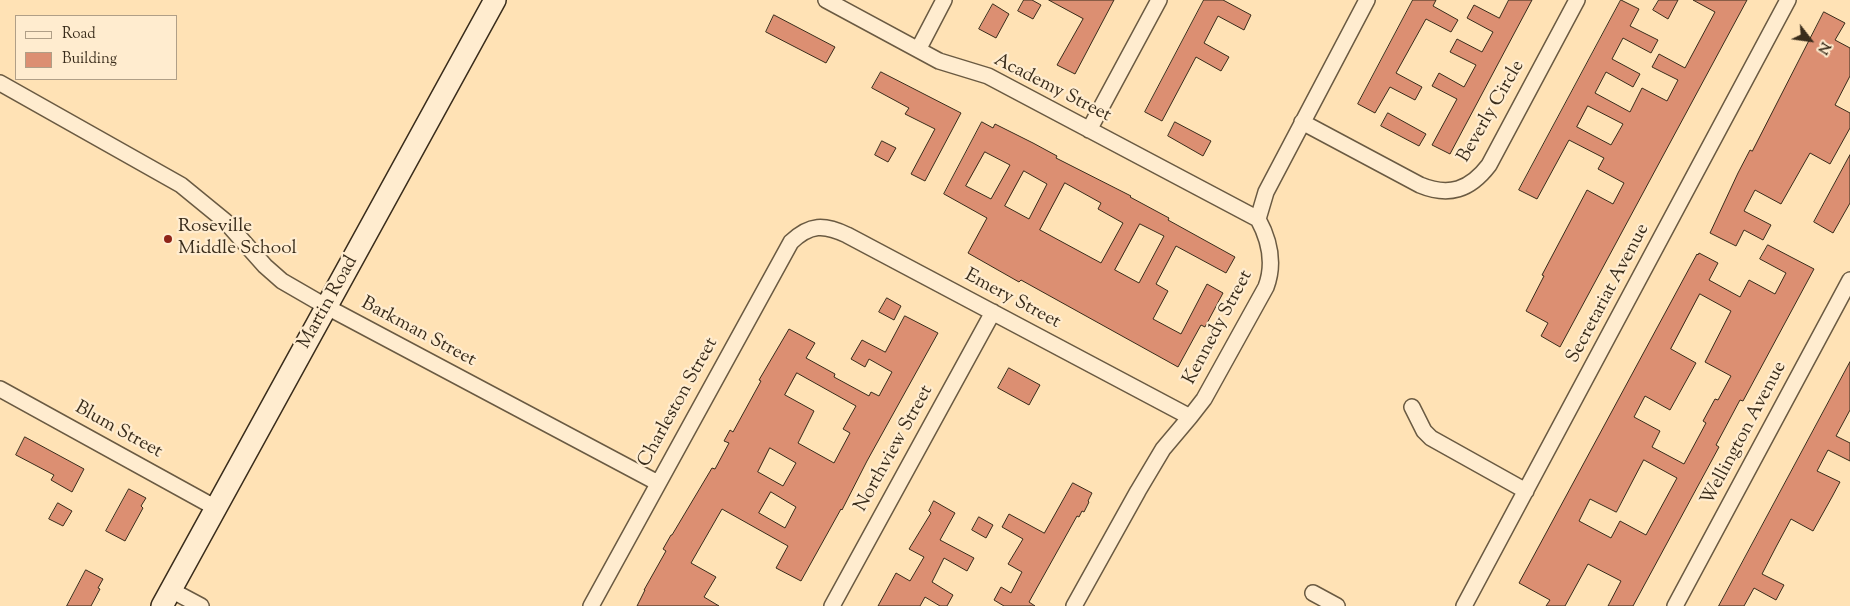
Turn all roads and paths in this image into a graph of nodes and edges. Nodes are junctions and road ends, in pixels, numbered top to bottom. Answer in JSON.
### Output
{"nodes":[{"id":1,"x":495,"y":0,"type":"edge"},
{"id":2,"x":826,"y":0,"type":"edge"},
{"id":3,"x":944,"y":0,"type":"edge"},
{"id":4,"x":1159,"y":0,"type":"edge"},
{"id":5,"x":1368,"y":0,"type":"edge"},
{"id":6,"x":1577,"y":0,"type":"edge"},
{"id":7,"x":1788,"y":0,"type":"edge"},
{"id":8,"x":919,"y":48,"type":"junction"},
{"id":9,"x":0,"y":83,"type":"edge"},
{"id":10,"x":1302,"y":122,"type":"junction"},
{"id":11,"x":1090,"y":130,"type":"junction"},
{"id":12,"x":1258,"y":219,"type":"junction"},
{"id":13,"x":812,"y":228,"type":"joint"},
{"id":14,"x":1850,"y":280,"type":"edge"},
{"id":15,"x":327,"y":307,"type":"junction"},
{"id":16,"x":993,"y":312,"type":"junction"},
{"id":17,"x":0,"y":389,"type":"edge"},
{"id":18,"x":1412,"y":407,"type":"dead end"},
{"id":19,"x":1190,"y":417,"type":"junction"},
{"id":20,"x":658,"y":483,"type":"junction"},
{"id":21,"x":1526,"y":491,"type":"junction"},
{"id":22,"x":216,"y":508,"type":"junction"},
{"id":23,"x":1313,"y":593,"type":"dead end"},
{"id":24,"x":167,"y":598,"type":"edge"},
{"id":25,"x":200,"y":606,"type":"edge"},
{"id":26,"x":590,"y":606,"type":"edge"},
{"id":27,"x":832,"y":606,"type":"edge"},
{"id":28,"x":1074,"y":606,"type":"edge"},
{"id":29,"x":1337,"y":606,"type":"edge"},
{"id":30,"x":1464,"y":606,"type":"edge"},
{"id":31,"x":1675,"y":606,"type":"edge"}],
"edges":[{"from":1,"to":15,"type":"street","name":"Martin Road"},
{"from":2,"to":8,"type":"street","name":"Academy Street"},
{"from":3,"to":8,"type":"street"},
{"from":4,"to":11,"type":"street"},
{"from":5,"to":10,"type":"street"},
{"from":6,"to":10,"type":"street","name":"Beverly Circle"},
{"from":7,"to":21,"type":"street","name":"Secretariat Avenue"},
{"from":8,"to":11,"type":"street","name":"Academy Street"},
{"from":9,"to":15,"type":"street","name":"Barkman Street"},
{"from":10,"to":12,"type":"street"},
{"from":11,"to":12,"type":"street","name":"Academy Street"},
{"from":12,"to":19,"type":"street","name":"Kennedy Street"},
{"from":13,"to":16,"type":"street","name":"Emery Street"},
{"from":13,"to":20,"type":"street","name":"Charleston Street"},
{"from":14,"to":31,"type":"street","name":"Wellington Avenue"},
{"from":15,"to":20,"type":"street","name":"Barkman Street"},
{"from":15,"to":22,"type":"street","name":"Martin Road"},
{"from":16,"to":19,"type":"street","name":"Emery Street"},
{"from":16,"to":27,"type":"street","name":"Northview Street"},
{"from":17,"to":22,"type":"street","name":"Blum Street"},
{"from":18,"to":21,"type":"street"},
{"from":19,"to":28,"type":"street","name":"Kennedy Street"},
{"from":20,"to":26,"type":"street","name":"Charleston Street"},
{"from":21,"to":30,"type":"street","name":"Secretariat Avenue"},
{"from":22,"to":24,"type":"street","name":"Martin Road"},
{"from":23,"to":29,"type":"street"},
{"from":24,"to":25,"type":"street"}]}
